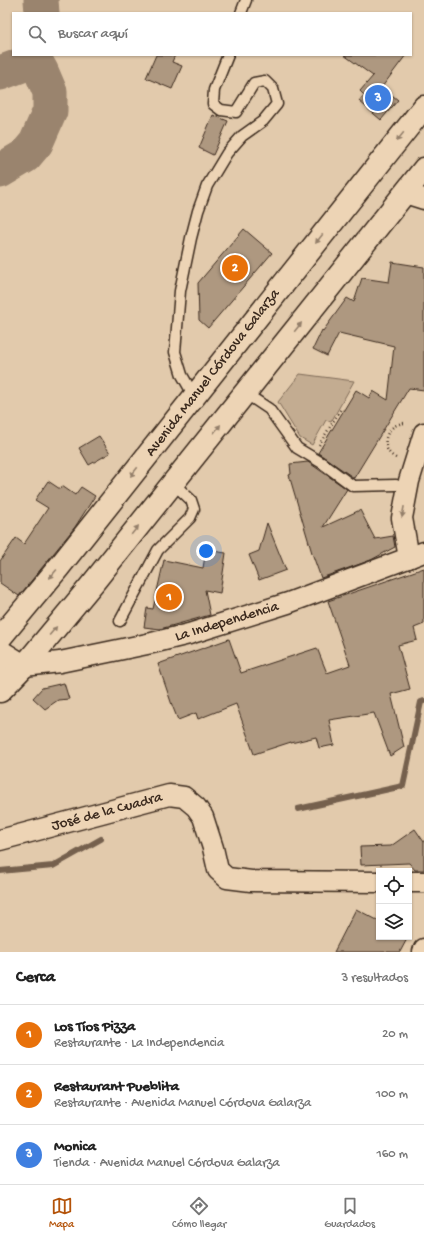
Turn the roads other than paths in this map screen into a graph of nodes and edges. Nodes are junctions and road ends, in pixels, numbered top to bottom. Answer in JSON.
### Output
{"nodes":[{"id":1,"x":246,"y":0,"type":"edge"},
{"id":2,"x":241,"y":12,"type":"edge"},
{"id":3,"x":228,"y":56,"type":"edge"},
{"id":4,"x":424,"y":107,"type":"edge"},
{"id":5,"x":424,"y":169,"type":"edge"},
{"id":6,"x":414,"y":196,"type":"edge"},
{"id":7,"x":245,"y":393,"type":"junction"},
{"id":8,"x":194,"y":396,"type":"junction"},
{"id":9,"x":417,"y":428,"type":"edge"},
{"id":10,"x":173,"y":483,"type":"junction"},
{"id":11,"x":396,"y":485,"type":"road end"},
{"id":12,"x":417,"y":555,"type":"edge"},
{"id":13,"x":120,"y":621,"type":"dead end"},
{"id":14,"x":0,"y":638,"type":"edge"},
{"id":15,"x":0,"y":651,"type":"edge"},
{"id":16,"x":26,"y":664,"type":"junction"},
{"id":17,"x":0,"y":673,"type":"edge"},
{"id":18,"x":0,"y":691,"type":"edge"},
{"id":19,"x":0,"y":840,"type":"edge"},
{"id":20,"x":376,"y":882,"type":"edge"},
{"id":21,"x":412,"y":882,"type":"edge"},
{"id":22,"x":424,"y":882,"type":"edge"}],
"edges":[{"from":1,"to":2,"type":"lane"},
{"from":3,"to":8,"type":"lane"},
{"from":4,"to":8,"type":"main road","name":"Avenida Manuel Córdova Galarza","one_way":true},
{"from":5,"to":6,"type":"main road"},
{"from":7,"to":6,"type":"main road","one_way":true},
{"from":10,"to":7,"type":"main road","one_way":true},
{"from":7,"to":11,"type":"lane"},
{"from":8,"to":14,"type":"main road","name":"Avenida Manuel Córdova Galarza","one_way":true},
{"from":9,"to":12,"type":"street","one_way":true},
{"from":10,"to":13,"type":"lane"},
{"from":16,"to":10,"type":"main road","one_way":true},
{"from":12,"to":16,"type":"street","name":"La Independencia"},
{"from":15,"to":16,"type":"main road"},
{"from":16,"to":17,"type":"street","name":"La Independencia"},
{"from":16,"to":18,"type":"main road"},
{"from":19,"to":20,"type":"street","name":"José de la Cuadra"},
{"from":21,"to":22,"type":"street"}]}
